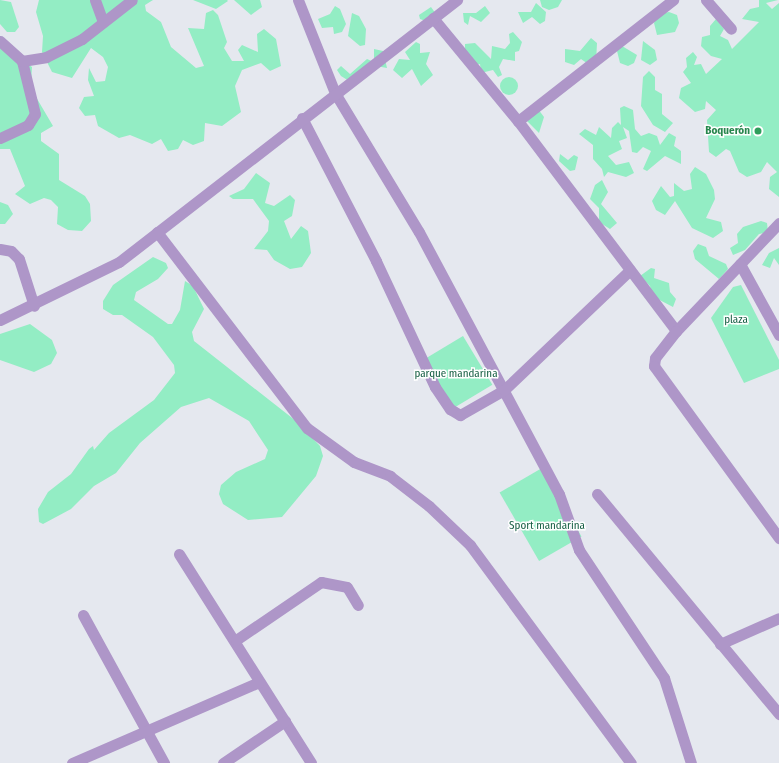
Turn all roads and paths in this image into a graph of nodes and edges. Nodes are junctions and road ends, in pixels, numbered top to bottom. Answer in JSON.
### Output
{"nodes":[{"id":1,"x":95,"y":0,"type":"edge"},
{"id":2,"x":132,"y":0,"type":"edge"},
{"id":3,"x":298,"y":0,"type":"edge"},
{"id":4,"x":457,"y":0,"type":"edge"},
{"id":5,"x":673,"y":0,"type":"edge"},
{"id":6,"x":706,"y":0,"type":"edge"},
{"id":7,"x":433,"y":18,"type":"junction"},
{"id":8,"x":103,"y":22,"type":"junction"},
{"id":9,"x":730,"y":29,"type":"dead end"},
{"id":10,"x":0,"y":40,"type":"edge"},
{"id":11,"x":22,"y":61,"type":"junction"},
{"id":12,"x":335,"y":93,"type":"junction"},
{"id":13,"x":302,"y":118,"type":"junction"},
{"id":14,"x":518,"y":120,"type":"junction"},
{"id":15,"x":0,"y":138,"type":"edge"},
{"id":16,"x":779,"y":222,"type":"edge"},
{"id":17,"x":156,"y":232,"type":"junction"},
{"id":18,"x":0,"y":249,"type":"edge"},
{"id":19,"x":740,"y":264,"type":"junction"},
{"id":20,"x":630,"y":270,"type":"junction"},
{"id":21,"x":34,"y":306,"type":"junction"},
{"id":22,"x":0,"y":320,"type":"edge"},
{"id":23,"x":676,"y":331,"type":"junction"},
{"id":24,"x":779,"y":335,"type":"edge"},
{"id":25,"x":504,"y":390,"type":"junction"},
{"id":26,"x":597,"y":494,"type":"dead end"},
{"id":27,"x":779,"y":538,"type":"edge"},
{"id":28,"x":179,"y":554,"type":"dead end"},
{"id":29,"x":358,"y":605,"type":"dead end"},
{"id":30,"x":83,"y":615,"type":"dead end"},
{"id":31,"x":779,"y":618,"type":"edge"},
{"id":32,"x":236,"y":640,"type":"junction"},
{"id":33,"x":720,"y":644,"type":"junction"},
{"id":34,"x":259,"y":682,"type":"junction"},
{"id":35,"x":779,"y":714,"type":"edge"},
{"id":36,"x":285,"y":721,"type":"junction"},
{"id":37,"x":144,"y":731,"type":"junction"},
{"id":38,"x":72,"y":763,"type":"edge"},
{"id":39,"x":164,"y":763,"type":"edge"},
{"id":40,"x":223,"y":763,"type":"edge"},
{"id":41,"x":311,"y":763,"type":"edge"},
{"id":42,"x":631,"y":763,"type":"edge"},
{"id":43,"x":691,"y":763,"type":"edge"}],
"edges":[{"from":1,"to":8,"type":"street"},
{"from":2,"to":8,"type":"street"},
{"from":3,"to":12,"type":"street"},
{"from":4,"to":7,"type":"street"},
{"from":5,"to":14,"type":"street"},
{"from":6,"to":9,"type":"street"},
{"from":7,"to":12,"type":"street"},
{"from":7,"to":14,"type":"street"},
{"from":8,"to":11,"type":"street"},
{"from":10,"to":11,"type":"street"},
{"from":11,"to":15,"type":"street"},
{"from":12,"to":13,"type":"street"},
{"from":12,"to":25,"type":"street"},
{"from":13,"to":17,"type":"street"},
{"from":13,"to":25,"type":"street"},
{"from":14,"to":20,"type":"street"},
{"from":16,"to":19,"type":"street"},
{"from":17,"to":21,"type":"street"},
{"from":17,"to":42,"type":"street"},
{"from":18,"to":21,"type":"street"},
{"from":19,"to":23,"type":"street"},
{"from":19,"to":24,"type":"street"},
{"from":20,"to":23,"type":"street"},
{"from":20,"to":25,"type":"street"},
{"from":21,"to":22,"type":"street"},
{"from":23,"to":27,"type":"street"},
{"from":25,"to":43,"type":"street"},
{"from":26,"to":33,"type":"street"},
{"from":28,"to":32,"type":"street"},
{"from":29,"to":32,"type":"street"},
{"from":30,"to":37,"type":"street"},
{"from":31,"to":33,"type":"street"},
{"from":32,"to":34,"type":"street"},
{"from":33,"to":35,"type":"street"},
{"from":34,"to":36,"type":"street"},
{"from":34,"to":37,"type":"street"},
{"from":36,"to":40,"type":"street"},
{"from":36,"to":41,"type":"street"},
{"from":37,"to":38,"type":"street"},
{"from":37,"to":39,"type":"street"}]}
